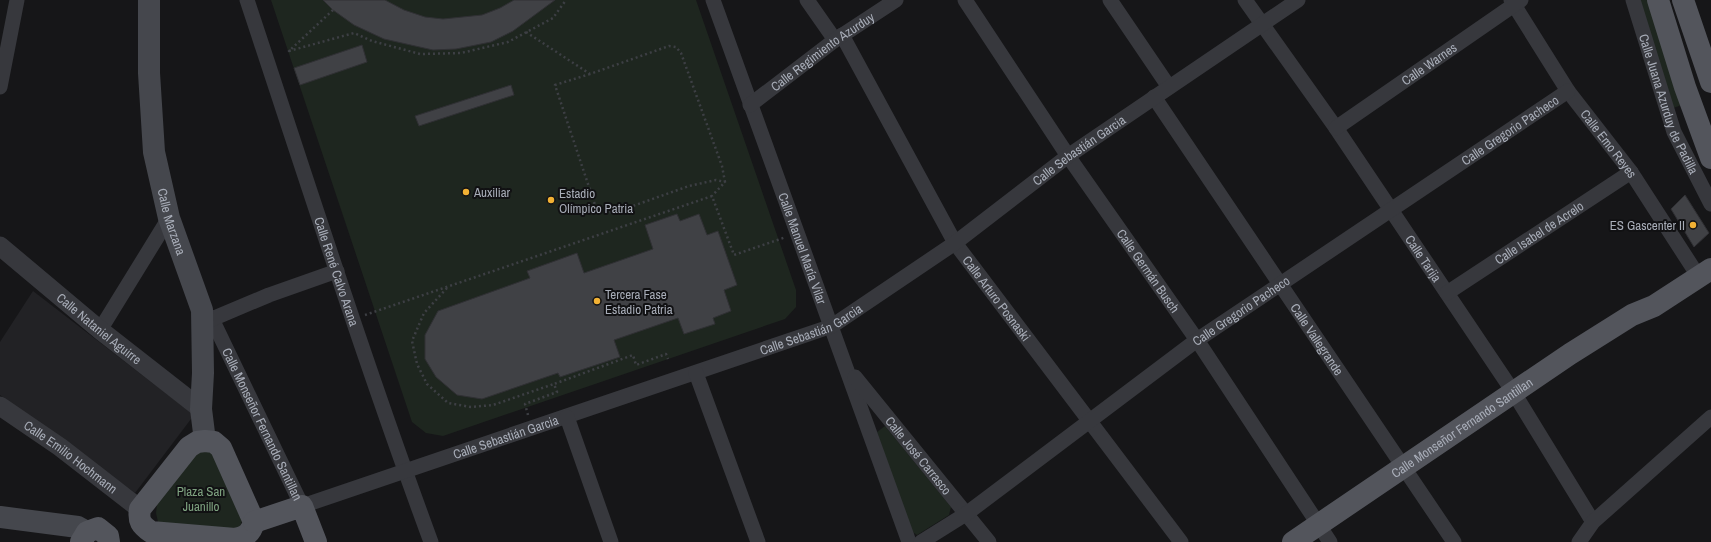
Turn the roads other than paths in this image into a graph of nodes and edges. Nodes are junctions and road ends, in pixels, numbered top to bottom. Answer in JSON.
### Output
{"nodes":[{"id":1,"x":17,"y":0,"type":"edge"},
{"id":2,"x":148,"y":0,"type":"edge"},
{"id":3,"x":247,"y":0,"type":"edge"},
{"id":4,"x":713,"y":0,"type":"edge"},
{"id":5,"x":807,"y":0,"type":"edge"},
{"id":6,"x":896,"y":0,"type":"edge"},
{"id":7,"x":965,"y":0,"type":"edge"},
{"id":8,"x":1110,"y":0,"type":"edge"},
{"id":9,"x":1245,"y":0,"type":"edge"},
{"id":10,"x":1298,"y":0,"type":"edge"},
{"id":11,"x":1633,"y":0,"type":"edge"},
{"id":12,"x":1658,"y":0,"type":"edge"},
{"id":13,"x":1668,"y":0,"type":"edge"},
{"id":14,"x":1683,"y":0,"type":"edge"},
{"id":15,"x":1696,"y":0,"type":"edge"},
{"id":16,"x":1516,"y":2,"type":"edge"},
{"id":17,"x":1262,"y":25,"type":"junction"},
{"id":18,"x":838,"y":38,"type":"junction"},
{"id":19,"x":1711,"y":43,"type":"edge"},
{"id":20,"x":1711,"y":82,"type":"edge"},
{"id":21,"x":0,"y":86,"type":"edge"},
{"id":22,"x":1169,"y":87,"type":"junction"},
{"id":23,"x":1568,"y":91,"type":"junction"},
{"id":24,"x":1154,"y":97,"type":"junction"},
{"id":25,"x":750,"y":105,"type":"junction"},
{"id":26,"x":1711,"y":126,"type":"edge"},
{"id":27,"x":1336,"y":128,"type":"junction"},
{"id":28,"x":1068,"y":156,"type":"junction"},
{"id":29,"x":1711,"y":158,"type":"edge"},
{"id":30,"x":1631,"y":172,"type":"junction"},
{"id":31,"x":1711,"y":204,"type":"edge"},
{"id":32,"x":1390,"y":210,"type":"junction"},
{"id":33,"x":169,"y":218,"type":"junction"},
{"id":34,"x":955,"y":243,"type":"junction"},
{"id":35,"x":0,"y":246,"type":"edge"},
{"id":36,"x":1705,"y":264,"type":"edge"},
{"id":37,"x":337,"y":271,"type":"junction"},
{"id":38,"x":1282,"y":284,"type":"junction"},
{"id":39,"x":1447,"y":293,"type":"junction"},
{"id":40,"x":207,"y":314,"type":"junction"},
{"id":41,"x":832,"y":326,"type":"junction"},
{"id":42,"x":100,"y":330,"type":"junction"},
{"id":43,"x":1197,"y":340,"type":"junction"},
{"id":44,"x":848,"y":369,"type":"junction"},
{"id":45,"x":696,"y":373,"type":"junction"},
{"id":46,"x":1514,"y":393,"type":"junction"},
{"id":47,"x":0,"y":406,"type":"edge"},
{"id":48,"x":201,"y":408,"type":"junction"},
{"id":49,"x":567,"y":417,"type":"junction"},
{"id":50,"x":1711,"y":417,"type":"edge"},
{"id":51,"x":1090,"y":421,"type":"junction"},
{"id":52,"x":205,"y":440,"type":"junction"},
{"id":53,"x":1403,"y":466,"type":"junction"},
{"id":54,"x":405,"y":472,"type":"junction"},
{"id":55,"x":302,"y":506,"type":"junction"},
{"id":56,"x":966,"y":514,"type":"junction"},
{"id":57,"x":140,"y":516,"type":"junction"},
{"id":58,"x":0,"y":517,"type":"edge"},
{"id":59,"x":1593,"y":522,"type":"junction"},
{"id":60,"x":1319,"y":524,"type":"junction"},
{"id":61,"x":249,"y":534,"type":"edge"},
{"id":62,"x":96,"y":538,"type":"edge"},
{"id":63,"x":316,"y":542,"type":"edge"},
{"id":64,"x":431,"y":542,"type":"edge"},
{"id":65,"x":611,"y":542,"type":"edge"},
{"id":66,"x":758,"y":542,"type":"edge"},
{"id":67,"x":909,"y":542,"type":"edge"},
{"id":68,"x":921,"y":542,"type":"edge"},
{"id":69,"x":989,"y":542,"type":"edge"},
{"id":70,"x":1181,"y":542,"type":"edge"},
{"id":71,"x":1293,"y":542,"type":"edge"},
{"id":72,"x":1330,"y":542,"type":"edge"},
{"id":73,"x":1454,"y":542,"type":"edge"},
{"id":74,"x":1579,"y":542,"type":"edge"}],
"edges":[{"from":1,"to":21,"type":"street"},
{"from":2,"to":33,"type":"main road","name":"Calle Marzana"},
{"from":3,"to":37,"type":"street","name":"Calle René Calvo Arana"},
{"from":4,"to":25,"type":"street","name":"Calle Manuel María Vilar"},
{"from":5,"to":18,"type":"street","name":"Calle Arturo Posnaski"},
{"from":6,"to":18,"type":"street","name":"Calle Regimiento Azurduy"},
{"from":7,"to":28,"type":"street","name":"Calle Germán Busch"},
{"from":8,"to":22,"type":"street"},
{"from":9,"to":17,"type":"street","name":"Calle Tarija"},
{"from":10,"to":17,"type":"street","name":"Calle Sebastián Garcia"},
{"from":11,"to":31,"type":"street","name":"Calle Juana Azurduy de Padilla"},
{"from":12,"to":29,"type":"main road"},
{"from":13,"to":26,"type":"main road"},
{"from":14,"to":20,"type":"main road"},
{"from":15,"to":19,"type":"main road"},
{"from":16,"to":23,"type":"street","name":"Calle Emo Reyes"},
{"from":16,"to":27,"type":"street","name":"Calle Warnes"},
{"from":17,"to":22,"type":"street","name":"Calle Sebastián Garcia"},
{"from":17,"to":27,"type":"street","name":"Calle Tarija"},
{"from":18,"to":25,"type":"street","name":"Calle Regimiento Azurduy"},
{"from":18,"to":34,"type":"street","name":"Calle Arturo Posnaski"},
{"from":22,"to":24,"type":"street","name":"Calle Sebastián Garcia"},
{"from":23,"to":30,"type":"street","name":"Calle Emo Reyes"},
{"from":23,"to":32,"type":"street","name":"Calle Gregorio Pacheco"},
{"from":24,"to":28,"type":"street","name":"Calle Sebastián Garcia"},
{"from":24,"to":38,"type":"street","name":"Calle Vallegrande"},
{"from":25,"to":41,"type":"street","name":"Calle Manuel María Vilar"},
{"from":27,"to":32,"type":"street","name":"Calle Tarija"},
{"from":28,"to":34,"type":"street","name":"Calle Sebastián Garcia"},
{"from":28,"to":43,"type":"street","name":"Calle Germán Busch"},
{"from":30,"to":36,"type":"street","name":"Calle Emo Reyes"},
{"from":30,"to":39,"type":"street","name":"Calle Isabel de Acrelo"},
{"from":32,"to":38,"type":"street","name":"Calle Gregorio Pacheco"},
{"from":32,"to":39,"type":"street","name":"Calle Tarija"},
{"from":33,"to":40,"type":"main road","name":"Calle Marzana"},
{"from":33,"to":42,"type":"street"},
{"from":34,"to":41,"type":"street","name":"Calle Sebastián Garcia"},
{"from":34,"to":51,"type":"street","name":"Calle Arturo Posnaski"},
{"from":35,"to":42,"type":"street","name":"Calle Nataniel Aguirre"},
{"from":36,"to":46,"type":"main road","name":"Calle Monseñor Fernando Santillan"},
{"from":37,"to":40,"type":"street"},
{"from":37,"to":54,"type":"street","name":"Calle René Calvo Arana"},
{"from":38,"to":43,"type":"street","name":"Calle Gregorio Pacheco"},
{"from":38,"to":53,"type":"street","name":"Calle Vallegrande"},
{"from":39,"to":46,"type":"street","name":"Calle Tarija"},
{"from":40,"to":48,"type":"main road","name":"Calle Marzana"},
{"from":40,"to":55,"type":"street","name":"Calle Monseñor Fernando Santillan"},
{"from":41,"to":44,"type":"street","name":"Calle Manuel María Vilar"},
{"from":41,"to":45,"type":"street","name":"Calle Sebastián Garcia"},
{"from":42,"to":48,"type":"street","name":"Calle Nataniel Aguirre"},
{"from":43,"to":51,"type":"street","name":"Calle Gregorio Pacheco"},
{"from":43,"to":60,"type":"street","name":"Calle Germán Busch"},
{"from":44,"to":56,"type":"street","name":"Calle José Carrasco"},
{"from":44,"to":67,"type":"street","name":"Calle Manuel María Vilar"},
{"from":45,"to":49,"type":"street","name":"Calle Sebastián Garcia"},
{"from":45,"to":66,"type":"street"},
{"from":46,"to":53,"type":"main road","name":"Calle Monseñor Fernando Santillan"},
{"from":46,"to":59,"type":"street","name":"Calle Tarija"},
{"from":47,"to":57,"type":"street","name":"Calle Emilio Hochmann"},
{"from":48,"to":52,"type":"main road","name":"Calle Marzana"},
{"from":49,"to":54,"type":"street","name":"Calle Sebastián Garcia"},
{"from":49,"to":65,"type":"street"},
{"from":50,"to":59,"type":"street"},
{"from":51,"to":56,"type":"street","name":"Calle Gregorio Pacheco"},
{"from":51,"to":70,"type":"street","name":"Calle Arturo Posnaski"},
{"from":52,"to":57,"type":"main road"},
{"from":52,"to":61,"type":"main road"},
{"from":53,"to":60,"type":"main road","name":"Calle Monseñor Fernando Santillan"},
{"from":53,"to":73,"type":"street","name":"Calle Vallegrande"},
{"from":54,"to":55,"type":"street","name":"Calle Sebastián Garcia"},
{"from":54,"to":64,"type":"street","name":"Calle René Calvo Arana"},
{"from":55,"to":61,"type":"main road","name":"Calle Sebastián Garcia"},
{"from":55,"to":63,"type":"main road","name":"Calle Monseñor Fernando Santillan"},
{"from":56,"to":68,"type":"street","name":"Calle Gregorio Pacheco"},
{"from":56,"to":69,"type":"street","name":"Calle José Carrasco"},
{"from":57,"to":61,"type":"main road"},
{"from":57,"to":62,"type":"main road"},
{"from":58,"to":62,"type":"main road"},
{"from":59,"to":74,"type":"street"},
{"from":60,"to":71,"type":"main road","name":"Calle Monseñor Fernando Santillan"},
{"from":60,"to":72,"type":"street","name":"Calle Germán Busch"}]}
